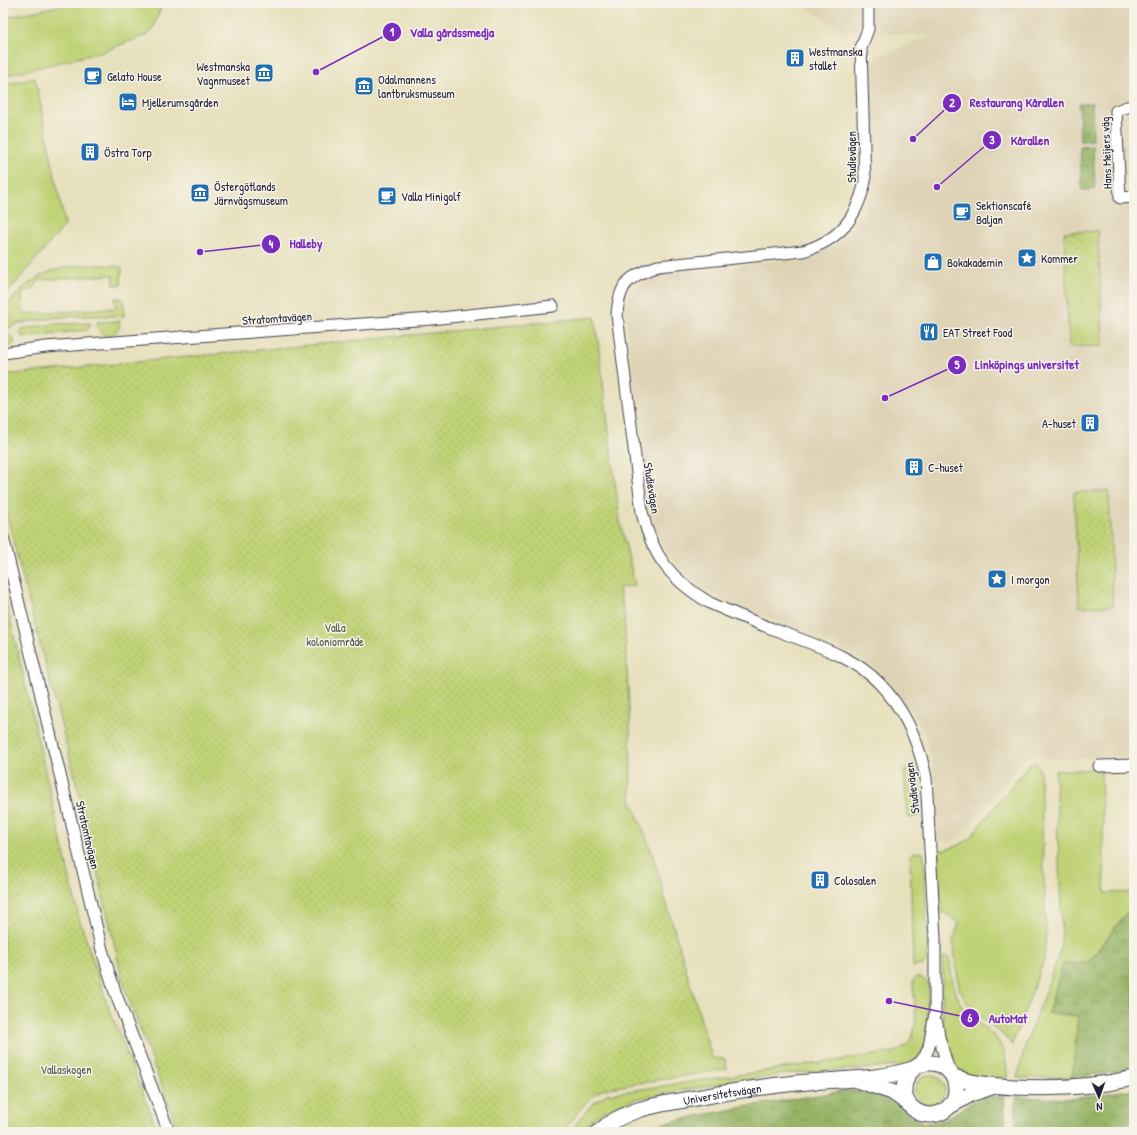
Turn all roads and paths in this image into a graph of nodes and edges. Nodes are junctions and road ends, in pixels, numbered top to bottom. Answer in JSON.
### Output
{"nodes":[{"id":1,"x":868,"y":3,"type":"edge"},
{"id":2,"x":1134,"y":106,"type":"edge"},
{"id":3,"x":1134,"y":197,"type":"edge"},
{"id":4,"x":553,"y":306,"type":"dead end"},
{"id":5,"x":3,"y":353,"type":"edge"},
{"id":6,"x":3,"y":537,"type":"edge"},
{"id":7,"x":1134,"y":765,"type":"edge"},
{"id":8,"x":1099,"y":766,"type":"dead end"},
{"id":9,"x":935,"y":1013,"type":"junction"},
{"id":10,"x":915,"y":1068,"type":"junction"},
{"id":11,"x":951,"y":1074,"type":"junction"},
{"id":12,"x":1134,"y":1078,"type":"edge"},
{"id":13,"x":852,"y":1079,"type":"junction"},
{"id":14,"x":995,"y":1086,"type":"junction"},
{"id":15,"x":908,"y":1103,"type":"junction"},
{"id":16,"x":950,"y":1106,"type":"junction"},
{"id":17,"x":169,"y":1132,"type":"edge"},
{"id":18,"x":599,"y":1132,"type":"edge"}],
"edges":[{"from":1,"to":9,"type":"street","name":"Studievägen"},
{"from":2,"to":3,"type":"street","name":"Hans Meijers väg"},
{"from":4,"to":5,"type":"street","name":"Stratomtavägen"},
{"from":6,"to":17,"type":"street","name":"Stratomtavägen"},
{"from":7,"to":8,"type":"street"},
{"from":9,"to":10,"type":"street","name":"Studievägen"},
{"from":9,"to":11,"type":"street","name":"Studievägen"},
{"from":10,"to":11,"type":"main road"},
{"from":10,"to":13,"type":"main road","name":"Universitetsvägen"},
{"from":10,"to":15,"type":"main road"},
{"from":11,"to":14,"type":"main road"},
{"from":11,"to":16,"type":"main road"},
{"from":12,"to":14,"type":"main road"},
{"from":13,"to":15,"type":"main road","name":"Universitetsvägen"},
{"from":13,"to":18,"type":"main road","name":"Universitetsvägen"},
{"from":14,"to":16,"type":"main road"},
{"from":15,"to":16,"type":"main road"}]}
